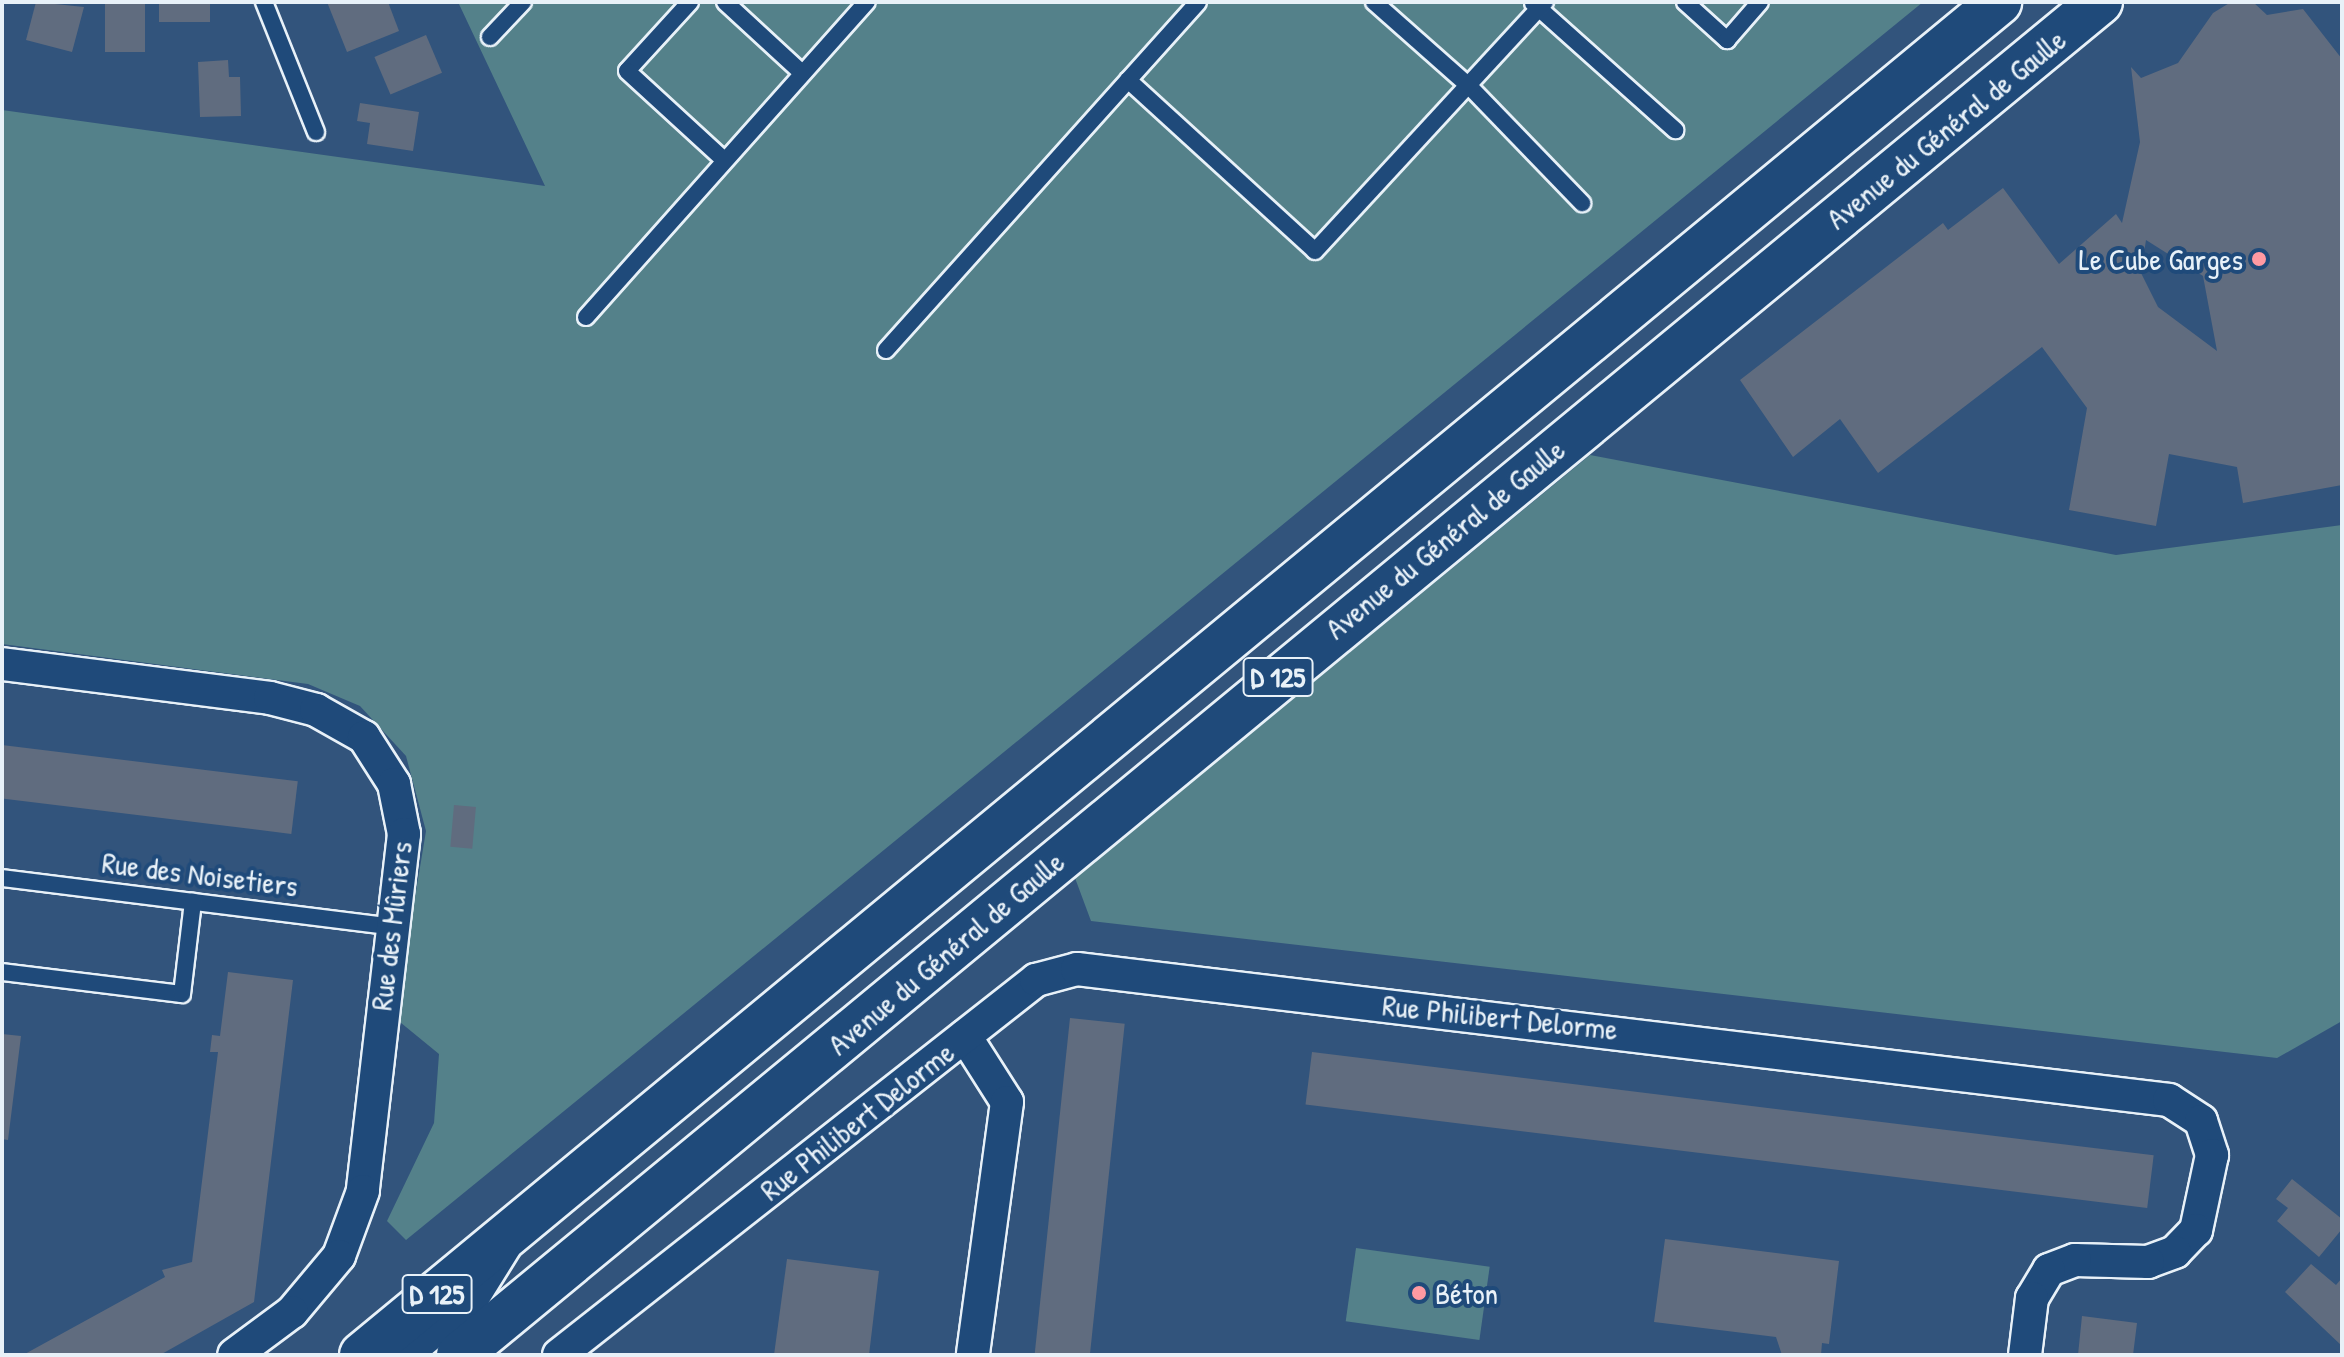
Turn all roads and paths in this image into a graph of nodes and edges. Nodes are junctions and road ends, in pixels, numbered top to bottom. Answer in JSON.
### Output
{"nodes":[{"id":1,"x":264,"y":2,"type":"edge"},
{"id":2,"x":523,"y":2,"type":"edge"},
{"id":3,"x":690,"y":2,"type":"edge"},
{"id":4,"x":725,"y":2,"type":"edge"},
{"id":5,"x":867,"y":2,"type":"edge"},
{"id":6,"x":1198,"y":2,"type":"edge"},
{"id":7,"x":1374,"y":2,"type":"edge"},
{"id":8,"x":1685,"y":2,"type":"edge"},
{"id":9,"x":1760,"y":2,"type":"edge"},
{"id":10,"x":1999,"y":2,"type":"edge"},
{"id":11,"x":2100,"y":2,"type":"edge"},
{"id":12,"x":1538,"y":4,"type":"edge"},
{"id":13,"x":490,"y":37,"type":"dead end"},
{"id":14,"x":802,"y":73,"type":"junction"},
{"id":15,"x":1128,"y":80,"type":"junction"},
{"id":16,"x":1469,"y":86,"type":"junction"},
{"id":17,"x":1675,"y":130,"type":"dead end"},
{"id":18,"x":316,"y":132,"type":"dead end"},
{"id":19,"x":723,"y":159,"type":"junction"},
{"id":20,"x":1582,"y":203,"type":"dead end"},
{"id":21,"x":586,"y":317,"type":"dead end"},
{"id":22,"x":886,"y":350,"type":"dead end"},
{"id":23,"x":2,"y":664,"type":"edge"},
{"id":24,"x":2,"y":878,"type":"edge"},
{"id":25,"x":193,"y":902,"type":"junction"},
{"id":26,"x":390,"y":926,"type":"junction"},
{"id":27,"x":2,"y":972,"type":"edge"},
{"id":28,"x":965,"y":1036,"type":"junction"},
{"id":29,"x":512,"y":1232,"type":"junction"},
{"id":30,"x":234,"y":1355,"type":"edge"},
{"id":31,"x":362,"y":1355,"type":"edge"},
{"id":32,"x":405,"y":1355,"type":"edge"},
{"id":33,"x":459,"y":1355,"type":"edge"},
{"id":34,"x":559,"y":1355,"type":"edge"},
{"id":35,"x":973,"y":1355,"type":"edge"},
{"id":36,"x":2025,"y":1355,"type":"edge"}],
"edges":[{"from":1,"to":18,"type":"lane"},
{"from":2,"to":13,"type":"lane"},
{"from":3,"to":19,"type":"lane"},
{"from":4,"to":14,"type":"lane"},
{"from":5,"to":14,"type":"lane"},
{"from":6,"to":15,"type":"lane"},
{"from":7,"to":16,"type":"lane"},
{"from":8,"to":9,"type":"lane"},
{"from":10,"to":29,"type":"main road","name":"Avenue du Général de Gaulle","number":"D 125"},
{"from":11,"to":33,"type":"main road","name":"Avenue du Général de Gaulle","number":"D 125"},
{"from":12,"to":16,"type":"lane"},
{"from":12,"to":17,"type":"lane"},
{"from":14,"to":19,"type":"lane"},
{"from":15,"to":16,"type":"lane"},
{"from":15,"to":22,"type":"lane"},
{"from":16,"to":20,"type":"lane"},
{"from":19,"to":21,"type":"lane"},
{"from":23,"to":26,"type":"street","name":"Rue des Mûriers"},
{"from":24,"to":25,"type":"lane","name":"Rue des Noisetiers"},
{"from":25,"to":26,"type":"lane","name":"Rue des Noisetiers"},
{"from":25,"to":27,"type":"lane"},
{"from":26,"to":30,"type":"street","name":"Rue des Mûriers"},
{"from":28,"to":34,"type":"street","name":"Rue Philibert Delorme"},
{"from":28,"to":35,"type":"street"},
{"from":28,"to":36,"type":"street","name":"Rue Philibert Delorme"},
{"from":29,"to":31,"type":"main road","name":"Avenue du Général de Gaulle","number":"D 125"},
{"from":29,"to":32,"type":"street","name":"Avenue du Général de Gaulle"}]}
